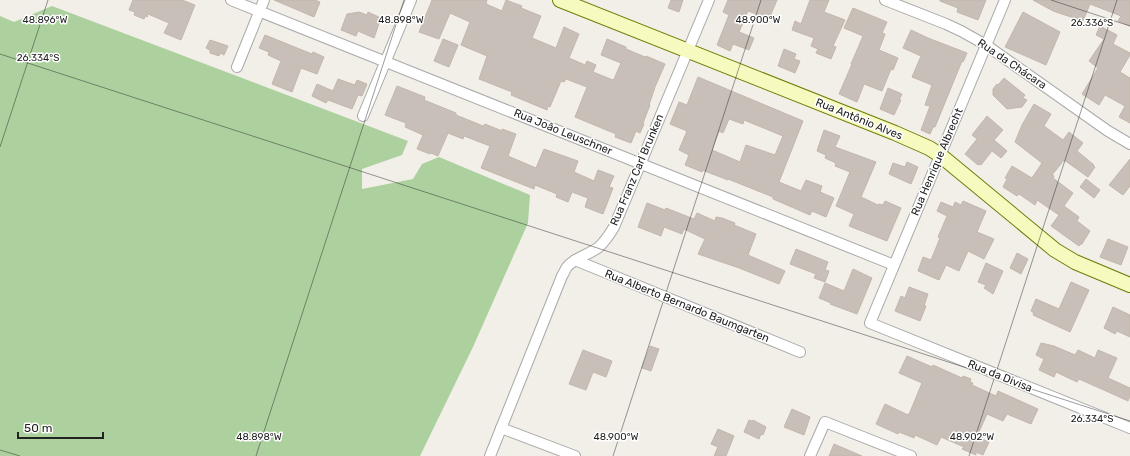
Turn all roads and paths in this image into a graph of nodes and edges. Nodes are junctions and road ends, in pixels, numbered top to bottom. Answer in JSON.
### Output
{"nodes":[{"id":1,"x":231,"y":0,"type":"edge"},
{"id":2,"x":264,"y":0,"type":"edge"},
{"id":3,"x":411,"y":0,"type":"edge"},
{"id":4,"x":560,"y":0,"type":"edge"},
{"id":5,"x":709,"y":0,"type":"edge"},
{"id":6,"x":885,"y":0,"type":"edge"},
{"id":7,"x":1005,"y":0,"type":"edge"},
{"id":8,"x":259,"y":11,"type":"junction"},
{"id":9,"x":986,"y":45,"type":"junction"},
{"id":10,"x":688,"y":51,"type":"junction"},
{"id":11,"x":386,"y":62,"type":"junction"},
{"id":12,"x":237,"y":67,"type":"dead end"},
{"id":13,"x":363,"y":116,"type":"dead end"},
{"id":14,"x":1130,"y":144,"type":"edge"},
{"id":15,"x":940,"y":156,"type":"junction"},
{"id":16,"x":641,"y":164,"type":"junction"},
{"id":17,"x":575,"y":260,"type":"junction"},
{"id":18,"x":894,"y":265,"type":"junction"},
{"id":19,"x":1130,"y":284,"type":"edge"},
{"id":20,"x":870,"y":323,"type":"joint"},
{"id":21,"x":800,"y":352,"type":"dead end"},
{"id":22,"x":501,"y":428,"type":"junction"},
{"id":23,"x":1130,"y":428,"type":"edge"},
{"id":24,"x":490,"y":456,"type":"edge"},
{"id":25,"x":575,"y":456,"type":"edge"},
{"id":26,"x":810,"y":456,"type":"edge"},
{"id":27,"x":911,"y":456,"type":"edge"}],
"edges":[{"from":1,"to":8,"type":"street","name":"Rua João Leuschner"},
{"from":2,"to":8,"type":"street"},
{"from":3,"to":11,"type":"street"},
{"from":4,"to":10,"type":"street","name":"Rua Antônio Alves"},
{"from":5,"to":10,"type":"street","name":"Rua Franz Carl Brunken"},
{"from":6,"to":9,"type":"street","name":"Rua da Chácara"},
{"from":7,"to":9,"type":"street","name":"Rua Henrique Albrecht"},
{"from":8,"to":11,"type":"street","name":"Rua João Leuschner"},
{"from":8,"to":12,"type":"street"},
{"from":9,"to":14,"type":"street","name":"Rua da Chácara"},
{"from":9,"to":15,"type":"street","name":"Rua Henrique Albrecht"},
{"from":10,"to":15,"type":"street","name":"Rua Antônio Alves"},
{"from":10,"to":16,"type":"street","name":"Rua Franz Carl Brunken"},
{"from":11,"to":13,"type":"street"},
{"from":11,"to":16,"type":"street","name":"Rua João Leuschner"},
{"from":15,"to":18,"type":"street","name":"Rua Henrique Albrecht"},
{"from":15,"to":19,"type":"street","name":"Rua Antônio Alves"},
{"from":16,"to":17,"type":"street","name":"Rua Franz Carl Brunken"},
{"from":16,"to":18,"type":"street","name":"Rua João Leuschner"},
{"from":17,"to":21,"type":"street","name":"Rua Alberto Bernardo Baumgarten"},
{"from":17,"to":22,"type":"street","name":"Rua Franz Carl Brunken"},
{"from":18,"to":20,"type":"street","name":"Rua Henrique Albrecht"},
{"from":20,"to":23,"type":"street","name":"Rua da Divisa"},
{"from":22,"to":24,"type":"street","name":"Rua Franz Carl Brunken"},
{"from":22,"to":25,"type":"street"},
{"from":26,"to":27,"type":"street"}]}
